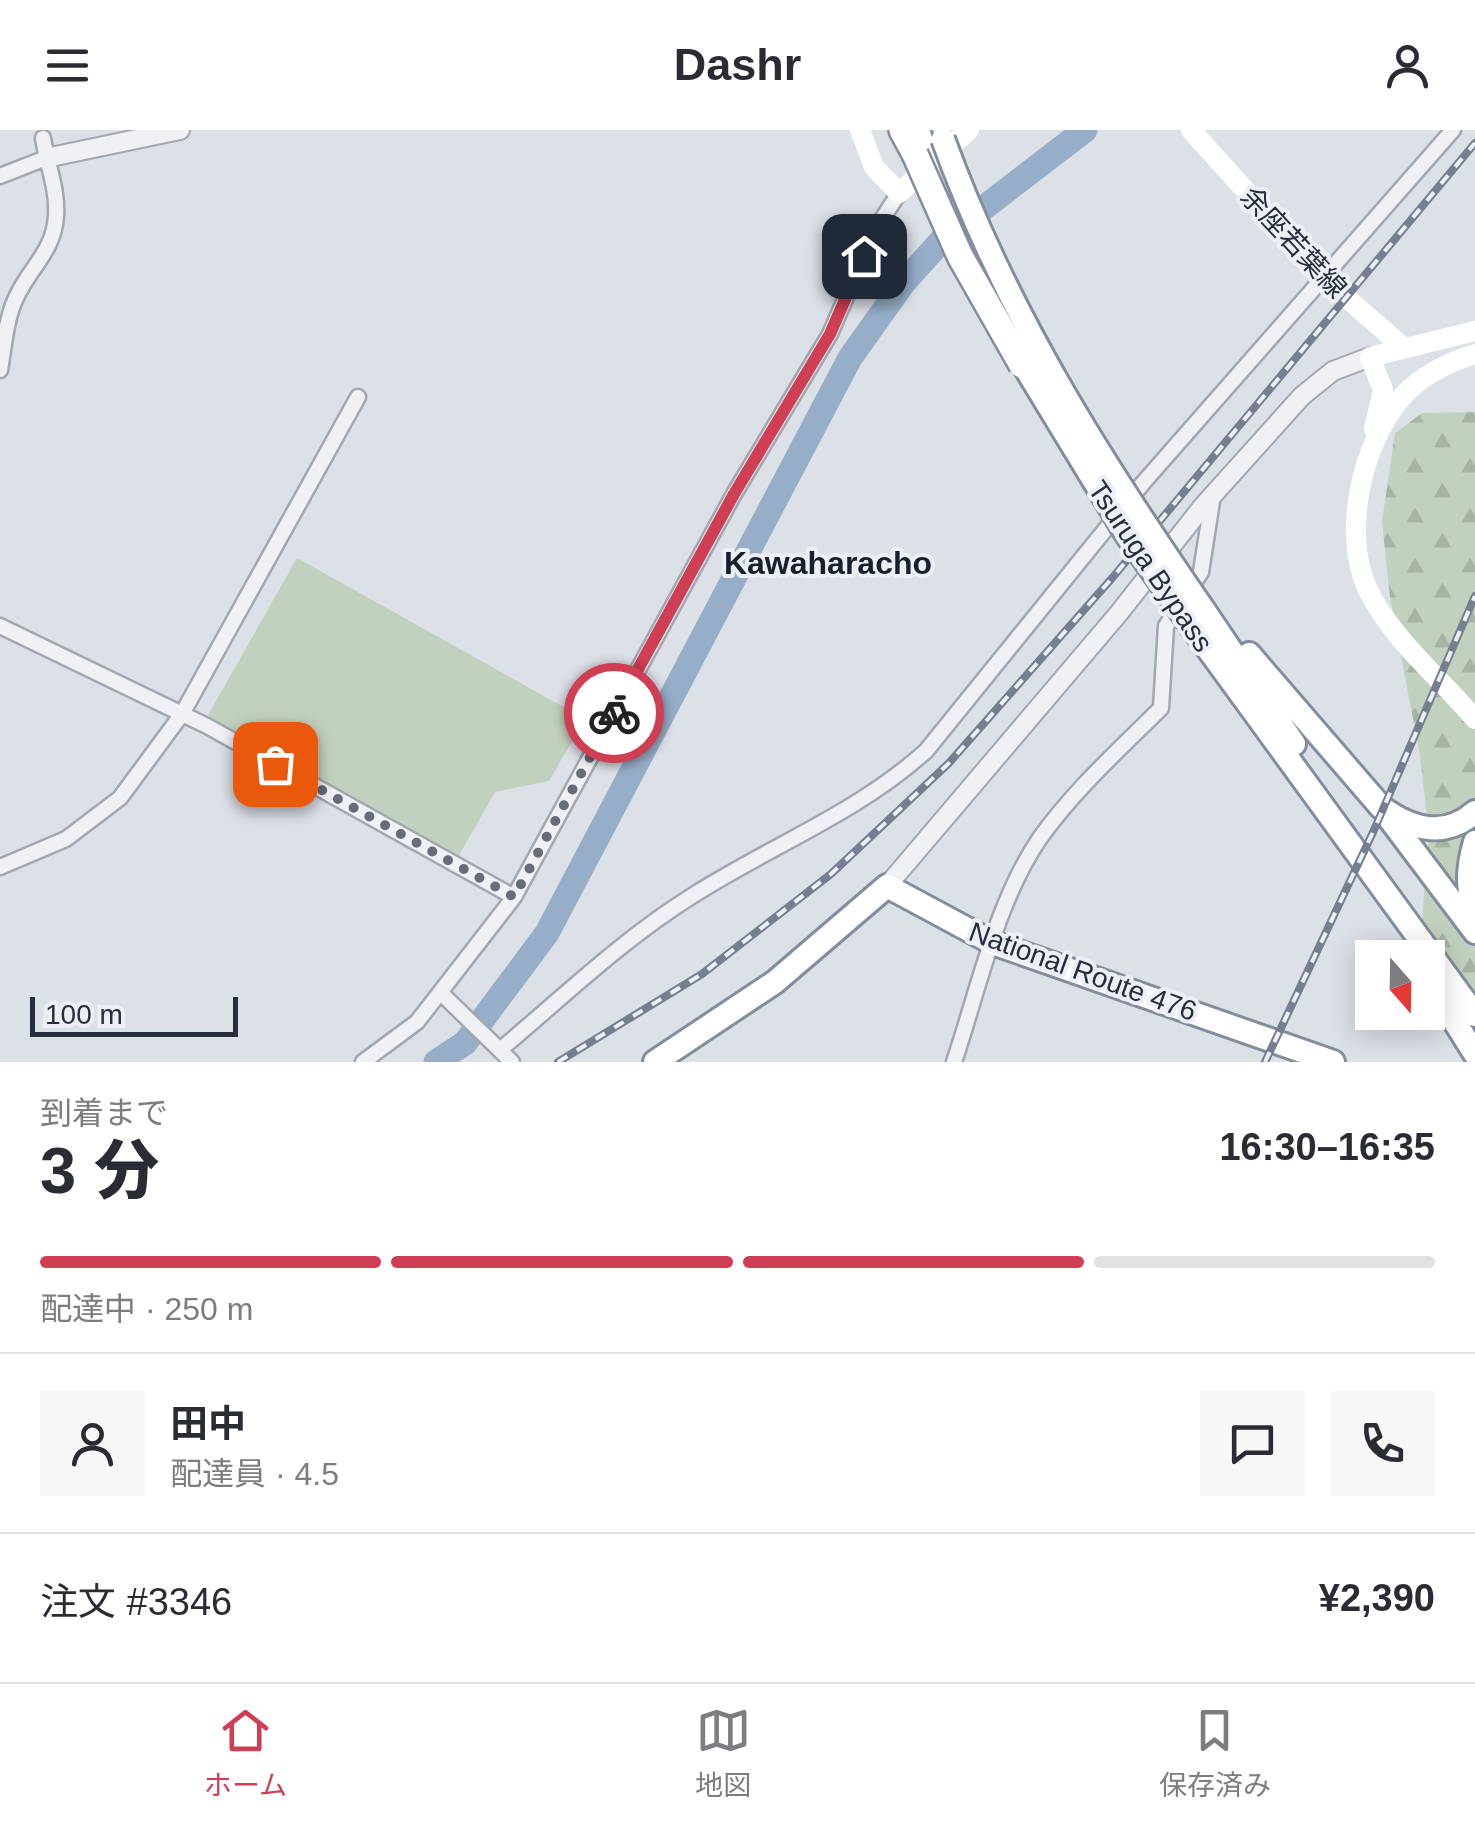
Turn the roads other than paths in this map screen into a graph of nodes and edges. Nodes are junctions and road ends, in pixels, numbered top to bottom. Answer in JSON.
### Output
{"nodes":[{"id":1,"x":180,"y":130,"type":"edge"},
{"id":2,"x":860,"y":130,"type":"edge"},
{"id":3,"x":902,"y":130,"type":"edge"},
{"id":4,"x":968,"y":130,"type":"edge"},
{"id":5,"x":1191,"y":130,"type":"edge"},
{"id":6,"x":1454,"y":130,"type":"edge"},
{"id":7,"x":44,"y":138,"type":"dead end"},
{"id":8,"x":928,"y":141,"type":"edge"},
{"id":9,"x":46,"y":158,"type":"junction"},
{"id":10,"x":0,"y":176,"type":"edge"},
{"id":11,"x":900,"y":193,"type":"junction"},
{"id":12,"x":1326,"y":278,"type":"junction"},
{"id":13,"x":1475,"y":332,"type":"edge"},
{"id":14,"x":1404,"y":348,"type":"junction"},
{"id":15,"x":1475,"y":354,"type":"edge"},
{"id":16,"x":1370,"y":357,"type":"junction"},
{"id":17,"x":1022,"y":365,"type":"joint"},
{"id":18,"x":0,"y":370,"type":"edge"},
{"id":19,"x":358,"y":397,"type":"dead end"},
{"id":20,"x":1367,"y":465,"type":"junction"},
{"id":21,"x":1213,"y":496,"type":"junction"},
{"id":22,"x":1199,"y":612,"type":"junction"},
{"id":23,"x":0,"y":626,"type":"edge"},
{"id":24,"x":182,"y":714,"type":"junction"},
{"id":25,"x":1475,"y":719,"type":"edge"},
{"id":26,"x":1309,"y":790,"type":"junction"},
{"id":27,"x":1381,"y":807,"type":"junction"},
{"id":28,"x":1475,"y":812,"type":"edge"},
{"id":29,"x":1475,"y":842,"type":"edge"},
{"id":30,"x":0,"y":868,"type":"edge"},
{"id":31,"x":887,"y":886,"type":"junction"},
{"id":32,"x":514,"y":897,"type":"junction"},
{"id":33,"x":1475,"y":910,"type":"edge"},
{"id":34,"x":1475,"y":932,"type":"edge"},
{"id":35,"x":1403,"y":940,"type":"edge"},
{"id":36,"x":1412,"y":940,"type":"edge"},
{"id":37,"x":1413,"y":940,"type":"edge"},
{"id":38,"x":993,"y":943,"type":"junction"},
{"id":39,"x":1445,"y":984,"type":"edge"},
{"id":40,"x":1445,"y":994,"type":"edge"},
{"id":41,"x":447,"y":999,"type":"junction"},
{"id":42,"x":1475,"y":1014,"type":"edge"},
{"id":43,"x":498,"y":1046,"type":"junction"},
{"id":44,"x":1475,"y":1054,"type":"edge"},
{"id":45,"x":364,"y":1062,"type":"edge"},
{"id":46,"x":512,"y":1062,"type":"edge"},
{"id":47,"x":655,"y":1062,"type":"edge"},
{"id":48,"x":954,"y":1062,"type":"edge"},
{"id":49,"x":1333,"y":1062,"type":"edge"}],
"edges":[{"from":1,"to":9,"type":"street"},
{"from":2,"to":11,"type":"main road"},
{"from":3,"to":8,"type":"highway"},
{"from":4,"to":11,"type":"main road"},
{"from":5,"to":12,"type":"main road","name":"余座若葉線"},
{"from":6,"to":12,"type":"street"},
{"from":7,"to":9,"type":"street"},
{"from":8,"to":17,"type":"highway","bridge":true},
{"from":8,"to":22,"type":"highway","name":"Tsuruga Bypass","bridge":true},
{"from":9,"to":10,"type":"street"},
{"from":9,"to":18,"type":"street"},
{"from":11,"to":32,"type":"street"},
{"from":12,"to":14,"type":"main road","name":"余座若葉線"},
{"from":12,"to":43,"type":"street"},
{"from":13,"to":14,"type":"main road"},
{"from":14,"to":16,"type":"main road"},
{"from":15,"to":20,"type":"main road"},
{"from":16,"to":20,"type":"main road"},
{"from":16,"to":21,"type":"street"},
{"from":17,"to":22,"type":"highway","name":"Tsuruga Bypass","bridge":true},
{"from":19,"to":24,"type":"street"},
{"from":20,"to":25,"type":"main road"},
{"from":21,"to":31,"type":"street"},
{"from":21,"to":38,"type":"street"},
{"from":22,"to":26,"type":"highway","name":"Tsuruga Bypass"},
{"from":22,"to":27,"type":"highway"},
{"from":22,"to":37,"type":"highway","name":"Tsuruga Bypass"},
{"from":23,"to":24,"type":"street"},
{"from":24,"to":30,"type":"street"},
{"from":24,"to":32,"type":"street"},
{"from":26,"to":35,"type":"highway"},
{"from":26,"to":36,"type":"highway","name":"Tsuruga Bypass"},
{"from":27,"to":28,"type":"highway"},
{"from":27,"to":34,"type":"highway"},
{"from":29,"to":33,"type":"highway"},
{"from":31,"to":38,"type":"highway","name":"National Route 476"},
{"from":31,"to":47,"type":"highway"},
{"from":32,"to":41,"type":"street"},
{"from":38,"to":48,"type":"street"},
{"from":38,"to":49,"type":"highway","name":"National Route 476"},
{"from":39,"to":42,"type":"highway","name":"Tsuruga Bypass"},
{"from":40,"to":44,"type":"highway"},
{"from":41,"to":43,"type":"street"},
{"from":41,"to":45,"type":"street"},
{"from":43,"to":46,"type":"street"}]}
